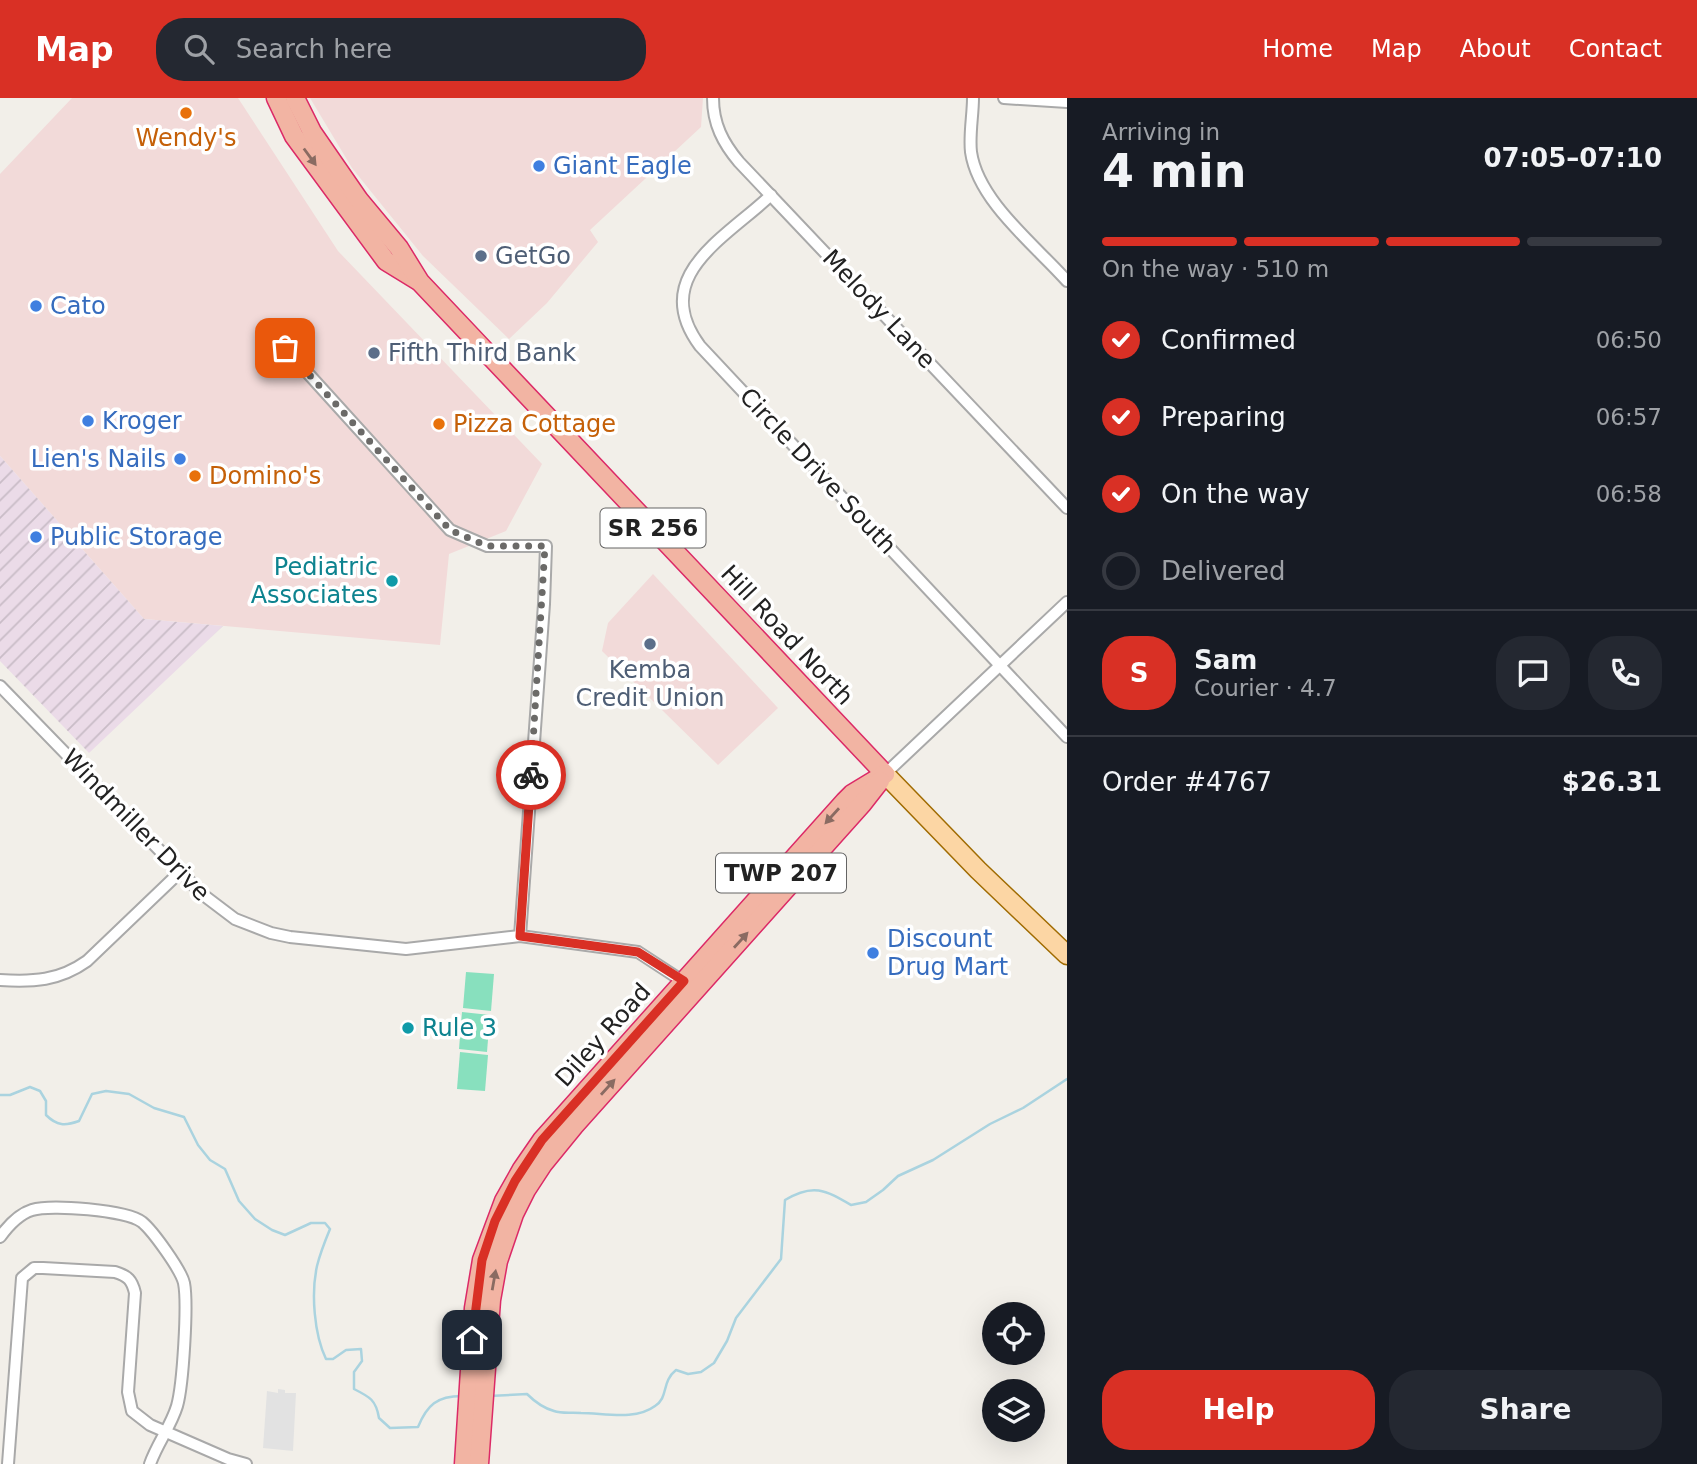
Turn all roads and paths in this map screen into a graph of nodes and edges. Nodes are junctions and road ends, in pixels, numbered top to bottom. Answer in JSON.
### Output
{"nodes":[{"id":1,"x":276,"y":98,"type":"edge"},
{"id":2,"x":295,"y":98,"type":"edge"},
{"id":3,"x":713,"y":98,"type":"edge"},
{"id":4,"x":974,"y":98,"type":"edge"},
{"id":5,"x":1004,"y":98,"type":"edge"},
{"id":6,"x":1067,"y":102,"type":"edge"},
{"id":7,"x":771,"y":195,"type":"junction"},
{"id":8,"x":393,"y":255,"type":"junction"},
{"id":9,"x":1067,"y":281,"type":"edge"},
{"id":10,"x":285,"y":348,"type":"dead end"},
{"id":11,"x":1067,"y":508,"type":"edge"},
{"id":12,"x":1067,"y":602,"type":"edge"},
{"id":13,"x":1000,"y":665,"type":"junction"},
{"id":14,"x":0,"y":686,"type":"edge"},
{"id":15,"x":1067,"y":737,"type":"edge"},
{"id":16,"x":885,"y":774,"type":"junction"},
{"id":17,"x":180,"y":872,"type":"junction"},
{"id":18,"x":520,"y":936,"type":"junction"},
{"id":19,"x":1067,"y":955,"type":"edge"},
{"id":20,"x":0,"y":980,"type":"edge"},
{"id":21,"x":690,"y":986,"type":"junction"},
{"id":22,"x":0,"y":1237,"type":"edge"},
{"id":23,"x":474,"y":1423,"type":"junction"},
{"id":24,"x":165,"y":1431,"type":"junction"},
{"id":25,"x":9,"y":1464,"type":"edge"},
{"id":26,"x":150,"y":1464,"type":"edge"},
{"id":27,"x":246,"y":1464,"type":"edge"},
{"id":28,"x":464,"y":1464,"type":"edge"},
{"id":29,"x":479,"y":1464,"type":"edge"}],
"edges":[{"from":1,"to":8,"type":"highway","one_way":true},
{"from":2,"to":8,"type":"highway"},
{"from":3,"to":7,"type":"street","name":"Melody Lane"},
{"from":4,"to":9,"type":"street"},
{"from":5,"to":6,"type":"street"},
{"from":7,"to":11,"type":"street","name":"Melody Lane"},
{"from":7,"to":13,"type":"street","name":"Circle Drive South"},
{"from":8,"to":16,"type":"highway","name":"Hill Road North","number":"SR 256"},
{"from":10,"to":18,"type":"street"},
{"from":12,"to":13,"type":"street"},
{"from":13,"to":15,"type":"street","name":"Circle Drive South"},
{"from":13,"to":16,"type":"street"},
{"from":14,"to":17,"type":"street","name":"Windmiller Drive"},
{"from":16,"to":19,"type":"main road","name":"Hill Road North","number":"SR 256"},
{"from":16,"to":21,"type":"highway","name":"Diley Road","number":"TWP 207"},
{"from":17,"to":18,"type":"street","name":"Windmiller Drive"},
{"from":17,"to":20,"type":"street"},
{"from":18,"to":21,"type":"street","name":"Windmiller Drive"},
{"from":21,"to":23,"type":"highway","name":"Diley Road","number":"TWP 207"},
{"from":22,"to":24,"type":"street"},
{"from":23,"to":28,"type":"highway","name":"Diley Road","number":"TWP 207"},
{"from":23,"to":29,"type":"highway","name":"Diley Road","number":"TWP 207"},
{"from":24,"to":25,"type":"street"},
{"from":24,"to":26,"type":"street"},
{"from":24,"to":27,"type":"street"}]}
